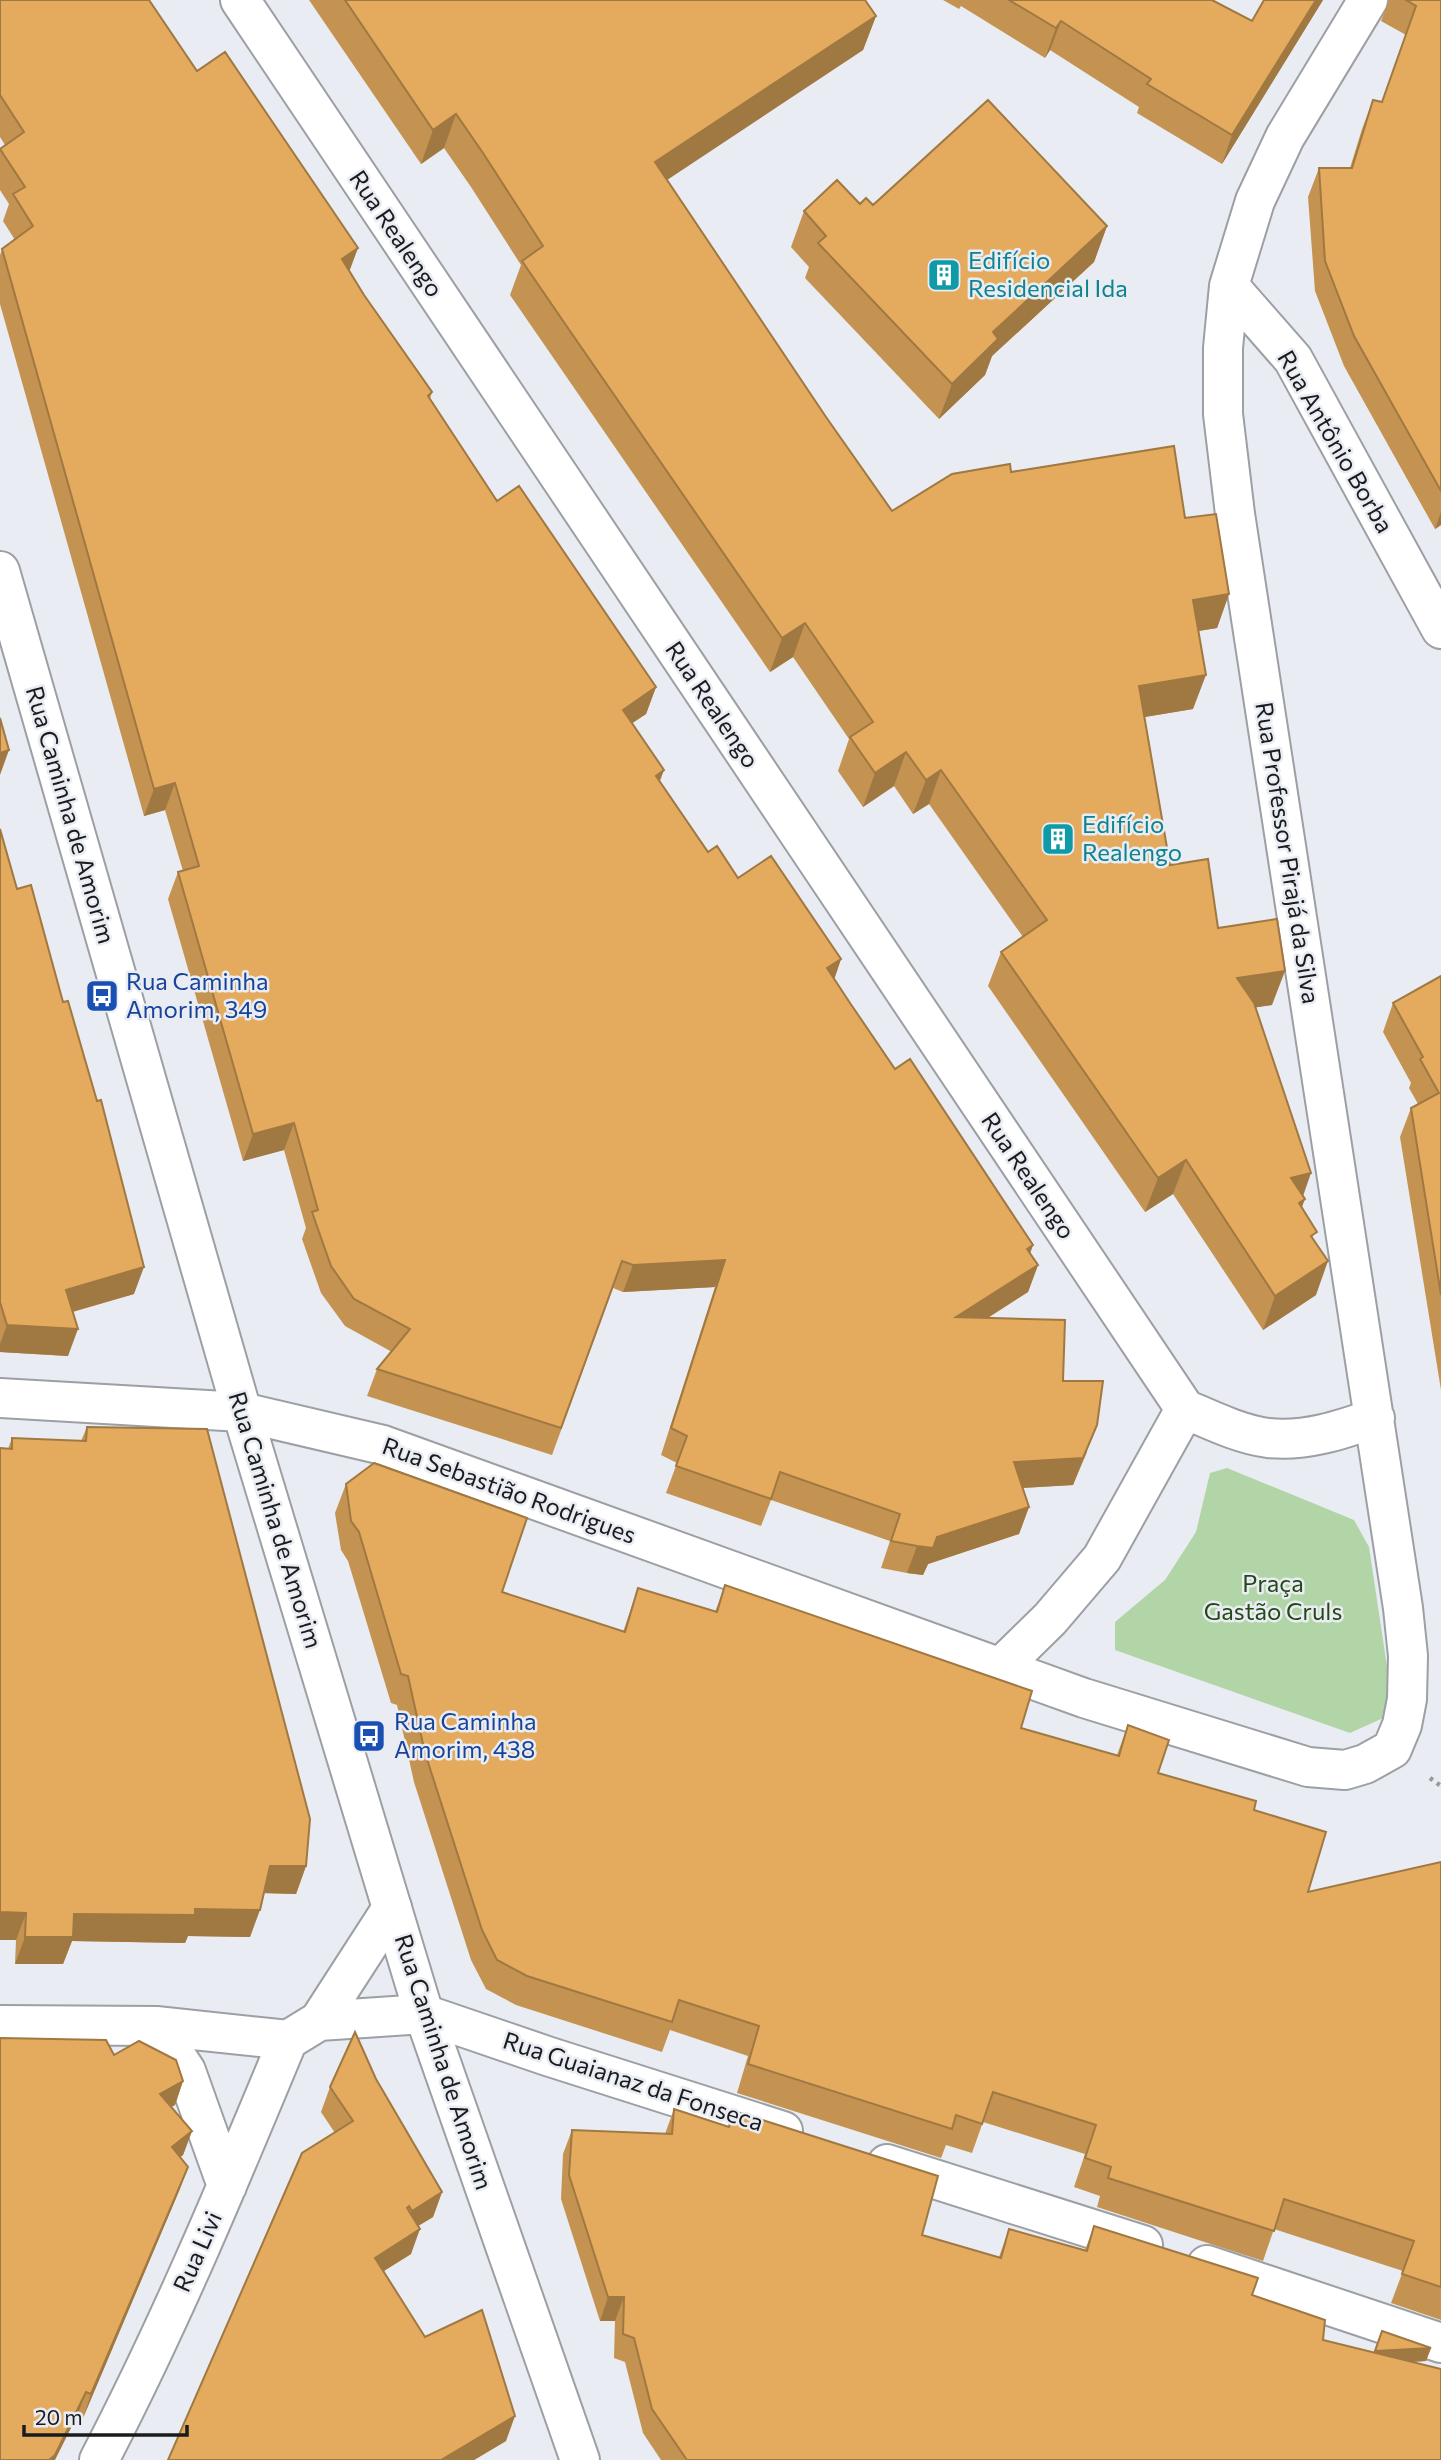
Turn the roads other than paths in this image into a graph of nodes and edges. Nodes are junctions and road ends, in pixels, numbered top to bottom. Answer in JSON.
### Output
{"nodes":[{"id":1,"x":240,"y":0,"type":"edge"},
{"id":2,"x":1368,"y":0,"type":"edge"},
{"id":3,"x":1229,"y":286,"type":"junction"},
{"id":4,"x":0,"y":571,"type":"edge"},
{"id":5,"x":1441,"y":629,"type":"edge"},
{"id":6,"x":0,"y":1398,"type":"edge"},
{"id":7,"x":1185,"y":1409,"type":"junction"},
{"id":8,"x":242,"y":1412,"type":"junction"},
{"id":9,"x":1375,"y":1418,"type":"junction"},
{"id":10,"x":1000,"y":1667,"type":"junction"},
{"id":11,"x":392,"y":1908,"type":"junction"},
{"id":12,"x":424,"y":2014,"type":"junction"},
{"id":13,"x":0,"y":2025,"type":"edge"},
{"id":14,"x":156,"y":2026,"type":"junction"},
{"id":15,"x":304,"y":2030,"type":"junction"},
{"id":16,"x":813,"y":2140,"type":"edge"},
{"id":17,"x":853,"y":2153,"type":"edge"},
{"id":18,"x":227,"y":2186,"type":"junction"},
{"id":19,"x":1441,"y":2343,"type":"edge"},
{"id":20,"x":99,"y":2460,"type":"edge"},
{"id":21,"x":580,"y":2460,"type":"edge"}],
"edges":[{"from":1,"to":7,"type":"street","name":"Rua Realengo"},
{"from":2,"to":3,"type":"street"},
{"from":3,"to":5,"type":"street","name":"Rua Antônio Borba"},
{"from":3,"to":9,"type":"street","name":"Rua Professor Pirajá da Silva"},
{"from":4,"to":8,"type":"street","name":"Rua Caminha de Amorim"},
{"from":6,"to":8,"type":"street","name":"Rua Sebastião Rodrigues"},
{"from":7,"to":9,"type":"street"},
{"from":7,"to":10,"type":"street"},
{"from":8,"to":10,"type":"street","name":"Rua Sebastião Rodrigues"},
{"from":8,"to":11,"type":"street","name":"Rua Caminha de Amorim"},
{"from":9,"to":10,"type":"street"},
{"from":11,"to":12,"type":"street","name":"Rua Caminha de Amorim"},
{"from":11,"to":15,"type":"street","name":"Rua Livi"},
{"from":12,"to":15,"type":"street"},
{"from":12,"to":16,"type":"street","name":"Rua Guaianaz da Fonseca"},
{"from":12,"to":21,"type":"street","name":"Rua Caminha de Amorim"},
{"from":13,"to":14,"type":"street"},
{"from":14,"to":15,"type":"street"},
{"from":14,"to":18,"type":"street"},
{"from":15,"to":18,"type":"street","name":"Rua Livi"},
{"from":17,"to":19,"type":"street"},
{"from":18,"to":20,"type":"street","name":"Rua Livi"}]}
